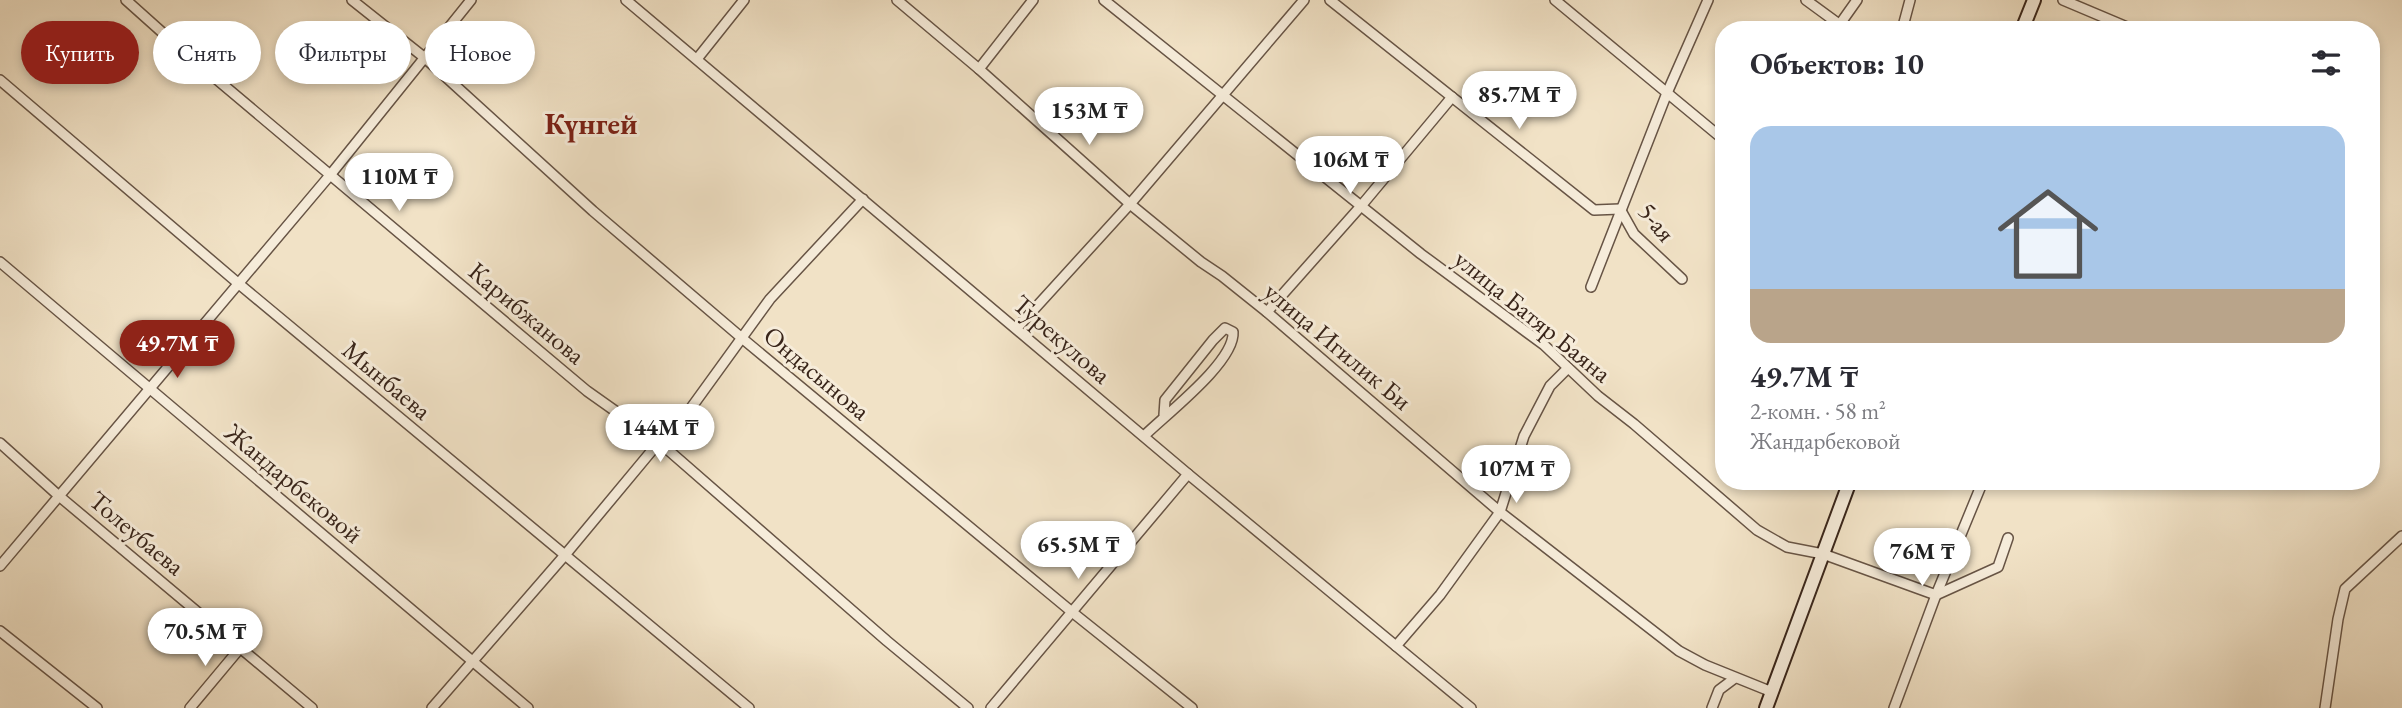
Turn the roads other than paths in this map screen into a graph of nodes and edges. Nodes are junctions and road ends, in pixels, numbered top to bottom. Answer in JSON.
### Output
{"nodes":[{"id":1,"x":126,"y":0,"type":"edge"},
{"id":2,"x":352,"y":0,"type":"edge"},
{"id":3,"x":471,"y":0,"type":"edge"},
{"id":4,"x":626,"y":0,"type":"edge"},
{"id":5,"x":744,"y":0,"type":"edge"},
{"id":6,"x":897,"y":0,"type":"edge"},
{"id":7,"x":1033,"y":0,"type":"edge"},
{"id":8,"x":1104,"y":0,"type":"edge"},
{"id":9,"x":1304,"y":0,"type":"edge"},
{"id":10,"x":1330,"y":0,"type":"edge"},
{"id":11,"x":1555,"y":0,"type":"edge"},
{"id":12,"x":1708,"y":0,"type":"edge"},
{"id":13,"x":1806,"y":0,"type":"edge"},
{"id":14,"x":1857,"y":0,"type":"edge"},
{"id":15,"x":1910,"y":0,"type":"edge"},
{"id":16,"x":2034,"y":0,"type":"edge"},
{"id":17,"x":2063,"y":0,"type":"edge"},
{"id":18,"x":454,"y":21,"type":"edge"},
{"id":19,"x":1835,"y":21,"type":"edge"},
{"id":20,"x":1846,"y":21,"type":"edge"},
{"id":21,"x":1904,"y":21,"type":"edge"},
{"id":22,"x":2026,"y":21,"type":"edge"},
{"id":23,"x":2113,"y":21,"type":"edge"},
{"id":24,"x":425,"y":58,"type":"joint"},
{"id":25,"x":697,"y":59,"type":"junction"},
{"id":26,"x":979,"y":69,"type":"junction"},
{"id":27,"x":0,"y":80,"type":"edge"},
{"id":28,"x":454,"y":84,"type":"edge"},
{"id":29,"x":1667,"y":93,"type":"junction"},
{"id":30,"x":1224,"y":94,"type":"junction"},
{"id":31,"x":1452,"y":97,"type":"junction"},
{"id":32,"x":1715,"y":133,"type":"edge"},
{"id":33,"x":331,"y":174,"type":"junction"},
{"id":34,"x":863,"y":199,"type":"junction"},
{"id":35,"x":1130,"y":204,"type":"junction"},
{"id":36,"x":1361,"y":206,"type":"junction"},
{"id":37,"x":1620,"y":209,"type":"junction"},
{"id":38,"x":0,"y":262,"type":"edge"},
{"id":39,"x":1682,"y":279,"type":"dead end"},
{"id":40,"x":239,"y":284,"type":"junction"},
{"id":41,"x":1591,"y":287,"type":"dead end"},
{"id":42,"x":1267,"y":312,"type":"junction"},
{"id":43,"x":1017,"y":328,"type":"junction"},
{"id":44,"x":743,"y":339,"type":"junction"},
{"id":45,"x":1569,"y":368,"type":"junction"},
{"id":46,"x":150,"y":389,"type":"junction"},
{"id":47,"x":1164,"y":415,"type":"junction"},
{"id":48,"x":1144,"y":436,"type":"junction"},
{"id":49,"x":659,"y":442,"type":"junction"},
{"id":50,"x":0,"y":443,"type":"edge"},
{"id":51,"x":1188,"y":474,"type":"junction"},
{"id":52,"x":1847,"y":490,"type":"edge"},
{"id":53,"x":1979,"y":490,"type":"edge"},
{"id":54,"x":59,"y":496,"type":"junction"},
{"id":55,"x":1500,"y":512,"type":"junction"},
{"id":56,"x":2402,"y":536,"type":"edge"},
{"id":57,"x":2008,"y":538,"type":"dead end"},
{"id":58,"x":1823,"y":554,"type":"junction"},
{"id":59,"x":565,"y":555,"type":"junction"},
{"id":60,"x":0,"y":566,"type":"edge"},
{"id":61,"x":1936,"y":595,"type":"junction"},
{"id":62,"x":1072,"y":612,"type":"junction"},
{"id":63,"x":0,"y":631,"type":"edge"},
{"id":64,"x":1396,"y":646,"type":"junction"},
{"id":65,"x":242,"y":647,"type":"junction"},
{"id":66,"x":472,"y":661,"type":"junction"},
{"id":67,"x":1735,"y":678,"type":"junction"},
{"id":68,"x":1772,"y":692,"type":"junction"},
{"id":69,"x":97,"y":708,"type":"edge"},
{"id":70,"x":190,"y":708,"type":"edge"},
{"id":71,"x":312,"y":708,"type":"edge"},
{"id":72,"x":432,"y":708,"type":"edge"},
{"id":73,"x":528,"y":708,"type":"edge"},
{"id":74,"x":749,"y":708,"type":"edge"},
{"id":75,"x":968,"y":708,"type":"edge"},
{"id":76,"x":991,"y":708,"type":"edge"},
{"id":77,"x":1192,"y":708,"type":"edge"},
{"id":78,"x":1471,"y":708,"type":"edge"},
{"id":79,"x":1712,"y":708,"type":"edge"},
{"id":80,"x":1766,"y":708,"type":"edge"},
{"id":81,"x":1894,"y":708,"type":"edge"},
{"id":82,"x":2325,"y":708,"type":"edge"}],
"edges":[{"from":1,"to":33,"type":"street","name":"Карибжанова"},
{"from":2,"to":24,"type":"street","name":"Ондасынова"},
{"from":3,"to":18,"type":"street"},
{"from":4,"to":25,"type":"street","name":"Турекулова"},
{"from":5,"to":25,"type":"street"},
{"from":6,"to":26,"type":"street","name":"улица Игилик Би"},
{"from":7,"to":26,"type":"street"},
{"from":8,"to":30,"type":"street","name":"улица Батяр Баяна"},
{"from":9,"to":30,"type":"street"},
{"from":10,"to":31,"type":"street","name":"5-ая"},
{"from":11,"to":29,"type":"street"},
{"from":12,"to":29,"type":"street"},
{"from":13,"to":19,"type":"street"},
{"from":14,"to":20,"type":"street"},
{"from":15,"to":21,"type":"street"},
{"from":16,"to":22,"type":"main road"},
{"from":17,"to":23,"type":"street"},
{"from":24,"to":33,"type":"street"},
{"from":25,"to":34,"type":"street","name":"Турекулова"},
{"from":26,"to":35,"type":"street","name":"улица Игилик Би"},
{"from":27,"to":40,"type":"street","name":"Мынбаева"},
{"from":28,"to":44,"type":"street","name":"Ондасынова"},
{"from":29,"to":32,"type":"street"},
{"from":29,"to":37,"type":"street"},
{"from":30,"to":35,"type":"street"},
{"from":30,"to":36,"type":"street","name":"улица Батяр Баяна"},
{"from":31,"to":36,"type":"street"},
{"from":31,"to":37,"type":"street","name":"5-ая"},
{"from":33,"to":40,"type":"street"},
{"from":33,"to":49,"type":"street","name":"Карибжанова"},
{"from":34,"to":43,"type":"street","name":"Турекулова"},
{"from":34,"to":44,"type":"street"},
{"from":35,"to":42,"type":"street","name":"улица Игилик Би"},
{"from":35,"to":43,"type":"street"},
{"from":36,"to":42,"type":"street"},
{"from":36,"to":45,"type":"street","name":"улица Батяр Баяна"},
{"from":37,"to":39,"type":"street","name":"5-ая"},
{"from":37,"to":41,"type":"street"},
{"from":38,"to":46,"type":"street","name":"Жандарбековой"},
{"from":40,"to":46,"type":"street"},
{"from":40,"to":59,"type":"street","name":"Мынбаева"},
{"from":42,"to":55,"type":"street","name":"улица Игилик Би"},
{"from":43,"to":48,"type":"street","name":"Турекулова"},
{"from":44,"to":49,"type":"street"},
{"from":44,"to":62,"type":"street","name":"Ондасынова"},
{"from":45,"to":55,"type":"street"},
{"from":45,"to":58,"type":"street","name":"улица Батяр Баяна"},
{"from":46,"to":54,"type":"street"},
{"from":46,"to":66,"type":"street","name":"Жандарбековой"},
{"from":47,"to":47,"type":"street"},
{"from":47,"to":48,"type":"street"},
{"from":48,"to":51,"type":"street","name":"Турекулова"},
{"from":49,"to":59,"type":"street"},
{"from":49,"to":75,"type":"street","name":"Карибжанова"},
{"from":50,"to":54,"type":"street","name":"Толеубаева"},
{"from":51,"to":62,"type":"street"},
{"from":51,"to":64,"type":"street","name":"Турекулова"},
{"from":52,"to":58,"type":"main road"},
{"from":53,"to":61,"type":"street"},
{"from":54,"to":60,"type":"street"},
{"from":54,"to":65,"type":"street","name":"Толеубаева"},
{"from":55,"to":64,"type":"street"},
{"from":55,"to":67,"type":"street","name":"улица Игилик Би"},
{"from":56,"to":82,"type":"street"},
{"from":57,"to":61,"type":"street"},
{"from":58,"to":61,"type":"street","name":"улица Батяр Баяна"},
{"from":58,"to":68,"type":"main road"},
{"from":59,"to":66,"type":"street"},
{"from":59,"to":74,"type":"street","name":"Мынбаева"},
{"from":61,"to":81,"type":"street"},
{"from":62,"to":76,"type":"street"},
{"from":62,"to":77,"type":"street","name":"Ондасынова"},
{"from":63,"to":69,"type":"street"},
{"from":64,"to":78,"type":"street","name":"Турекулова"},
{"from":65,"to":70,"type":"street"},
{"from":65,"to":71,"type":"street","name":"Толеубаева"},
{"from":66,"to":72,"type":"street"},
{"from":66,"to":73,"type":"street","name":"Жандарбековой"},
{"from":67,"to":68,"type":"street","name":"улица Игилик Би"},
{"from":67,"to":79,"type":"street"},
{"from":68,"to":80,"type":"main road"}]}
